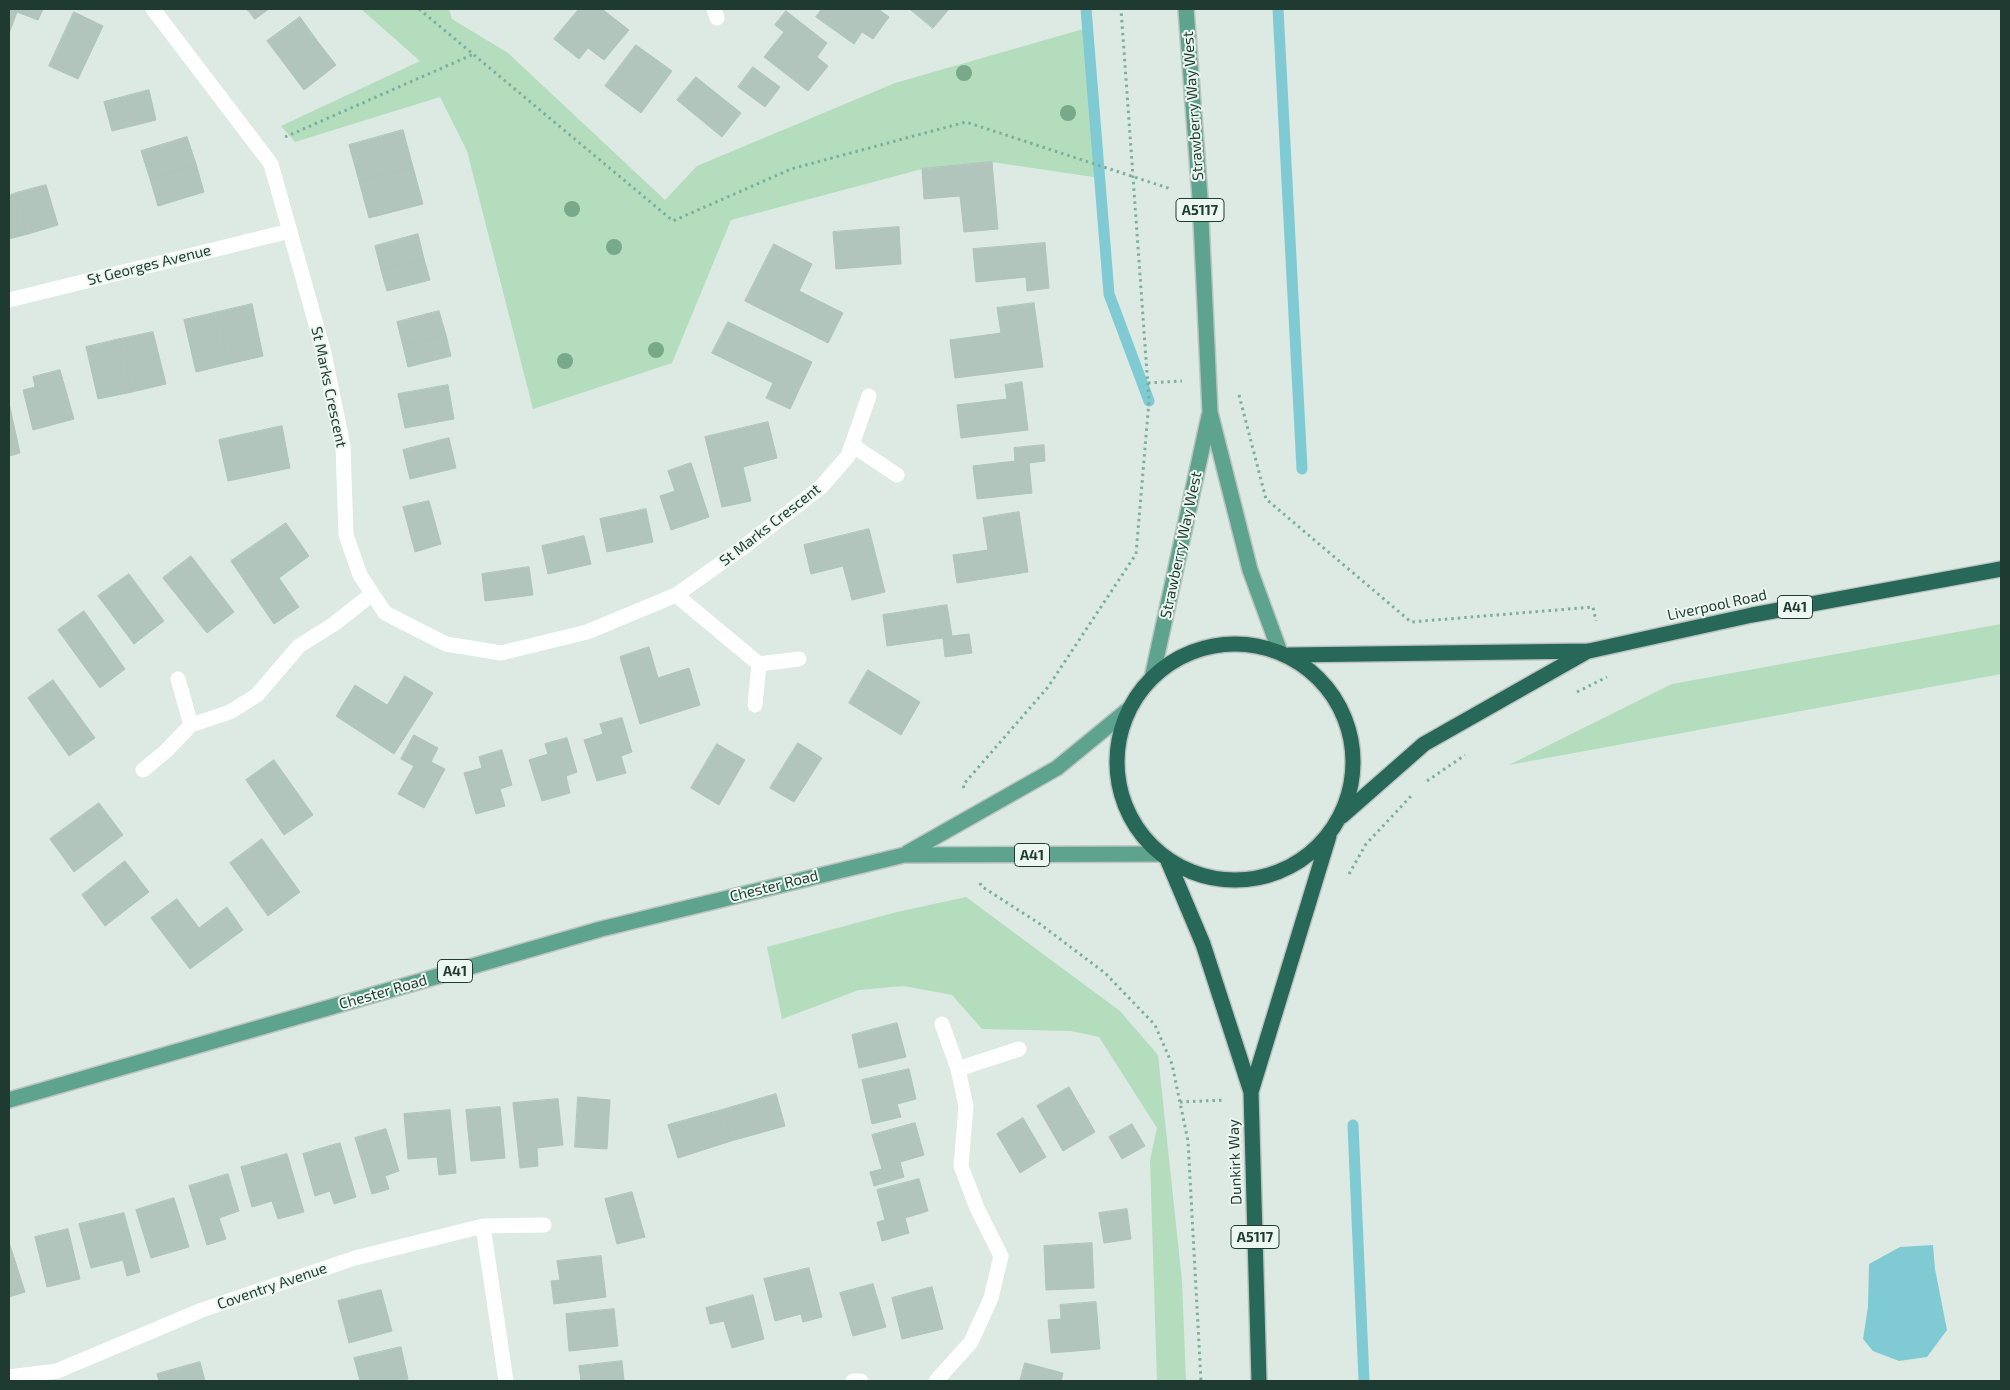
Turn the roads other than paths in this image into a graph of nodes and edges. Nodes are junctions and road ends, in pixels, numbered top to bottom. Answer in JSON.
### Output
{"nodes":[{"id":1,"x":153,"y":9,"type":"edge"},
{"id":2,"x":1186,"y":9,"type":"edge"},
{"id":3,"x":290,"y":231,"type":"junction"},
{"id":4,"x":9,"y":300,"type":"edge"},
{"id":5,"x":869,"y":396,"type":"dead end"},
{"id":6,"x":1210,"y":412,"type":"junction"},
{"id":7,"x":852,"y":445,"type":"junction"},
{"id":8,"x":897,"y":475,"type":"dead end"},
{"id":9,"x":2001,"y":569,"type":"edge"},
{"id":10,"x":372,"y":594,"type":"junction"},
{"id":11,"x":676,"y":595,"type":"junction"},
{"id":12,"x":1595,"y":649,"type":"junction"},
{"id":13,"x":1284,"y":653,"type":"junction"},
{"id":14,"x":799,"y":659,"type":"dead end"},
{"id":15,"x":759,"y":664,"type":"junction"},
{"id":16,"x":1152,"y":678,"type":"junction"},
{"id":17,"x":178,"y":679,"type":"dead end"},
{"id":18,"x":755,"y":706,"type":"dead end"},
{"id":19,"x":1129,"y":709,"type":"junction"},
{"id":20,"x":192,"y":725,"type":"junction"},
{"id":21,"x":143,"y":770,"type":"dead end"},
{"id":22,"x":1340,"y":817,"type":"junction"},
{"id":23,"x":1330,"y":835,"type":"junction"},
{"id":24,"x":904,"y":855,"type":"junction"},
{"id":25,"x":1164,"y":858,"type":"junction"},
{"id":26,"x":942,"y":1024,"type":"dead end"},
{"id":27,"x":1019,"y":1049,"type":"dead end"},
{"id":28,"x":958,"y":1069,"type":"junction"},
{"id":29,"x":1251,"y":1096,"type":"junction"},
{"id":30,"x":9,"y":1100,"type":"edge"},
{"id":31,"x":544,"y":1225,"type":"dead end"},
{"id":32,"x":483,"y":1226,"type":"junction"},
{"id":33,"x":58,"y":1376,"type":"edge"},
{"id":34,"x":9,"y":1378,"type":"edge"},
{"id":35,"x":506,"y":1381,"type":"edge"},
{"id":36,"x":853,"y":1381,"type":"edge"},
{"id":37,"x":861,"y":1381,"type":"edge"},
{"id":38,"x":936,"y":1381,"type":"edge"},
{"id":39,"x":1259,"y":1381,"type":"edge"}],
"edges":[{"from":1,"to":3,"type":"street","name":"St Marks Crescent"},
{"from":2,"to":6,"type":"main road","name":"Strawberry Way West","number":"A5117"},
{"from":3,"to":4,"type":"street","name":"St Georges Avenue"},
{"from":3,"to":10,"type":"street","name":"St Marks Crescent"},
{"from":5,"to":7,"type":"street","name":"St Marks Crescent"},
{"from":6,"to":13,"type":"main road","name":"Strawberry Way West","number":"A5117"},
{"from":6,"to":16,"type":"main road","name":"Strawberry Way West","number":"A5117"},
{"from":7,"to":8,"type":"street"},
{"from":7,"to":11,"type":"street","name":"St Marks Crescent"},
{"from":9,"to":12,"type":"highway","name":"Liverpool Road","number":"A41"},
{"from":10,"to":11,"type":"street","name":"St Marks Crescent"},
{"from":10,"to":20,"type":"street"},
{"from":11,"to":15,"type":"street"},
{"from":12,"to":13,"type":"highway","name":"Liverpool Road","number":"A41"},
{"from":12,"to":22,"type":"highway","name":"Liverpool Road","number":"A41"},
{"from":13,"to":16,"type":"highway","number":"A41"},
{"from":13,"to":22,"type":"highway","number":"A41"},
{"from":14,"to":15,"type":"street"},
{"from":15,"to":18,"type":"street"},
{"from":16,"to":19,"type":"highway","number":"A41"},
{"from":17,"to":20,"type":"street"},
{"from":19,"to":24,"type":"main road","name":"Chester Road","number":"A41"},
{"from":19,"to":25,"type":"highway","number":"A41"},
{"from":20,"to":21,"type":"street"},
{"from":22,"to":23,"type":"highway","number":"A41"},
{"from":23,"to":25,"type":"highway","number":"A41"},
{"from":23,"to":29,"type":"highway","name":"Dunkirk Way","number":"A5117"},
{"from":24,"to":25,"type":"main road","name":"Chester Road","number":"A41"},
{"from":24,"to":30,"type":"main road","name":"Chester Road","number":"A41"},
{"from":25,"to":29,"type":"highway","name":"Dunkirk Way","number":"A5117"},
{"from":26,"to":28,"type":"street"},
{"from":27,"to":28,"type":"street"},
{"from":28,"to":38,"type":"street"},
{"from":29,"to":39,"type":"highway","name":"Dunkirk Way","number":"A5117"},
{"from":31,"to":32,"type":"street","name":"Coventry Avenue"},
{"from":32,"to":33,"type":"street","name":"Coventry Avenue"},
{"from":32,"to":35,"type":"street"},
{"from":33,"to":34,"type":"street","name":"Coventry Avenue"},
{"from":36,"to":37,"type":"street"}]}
